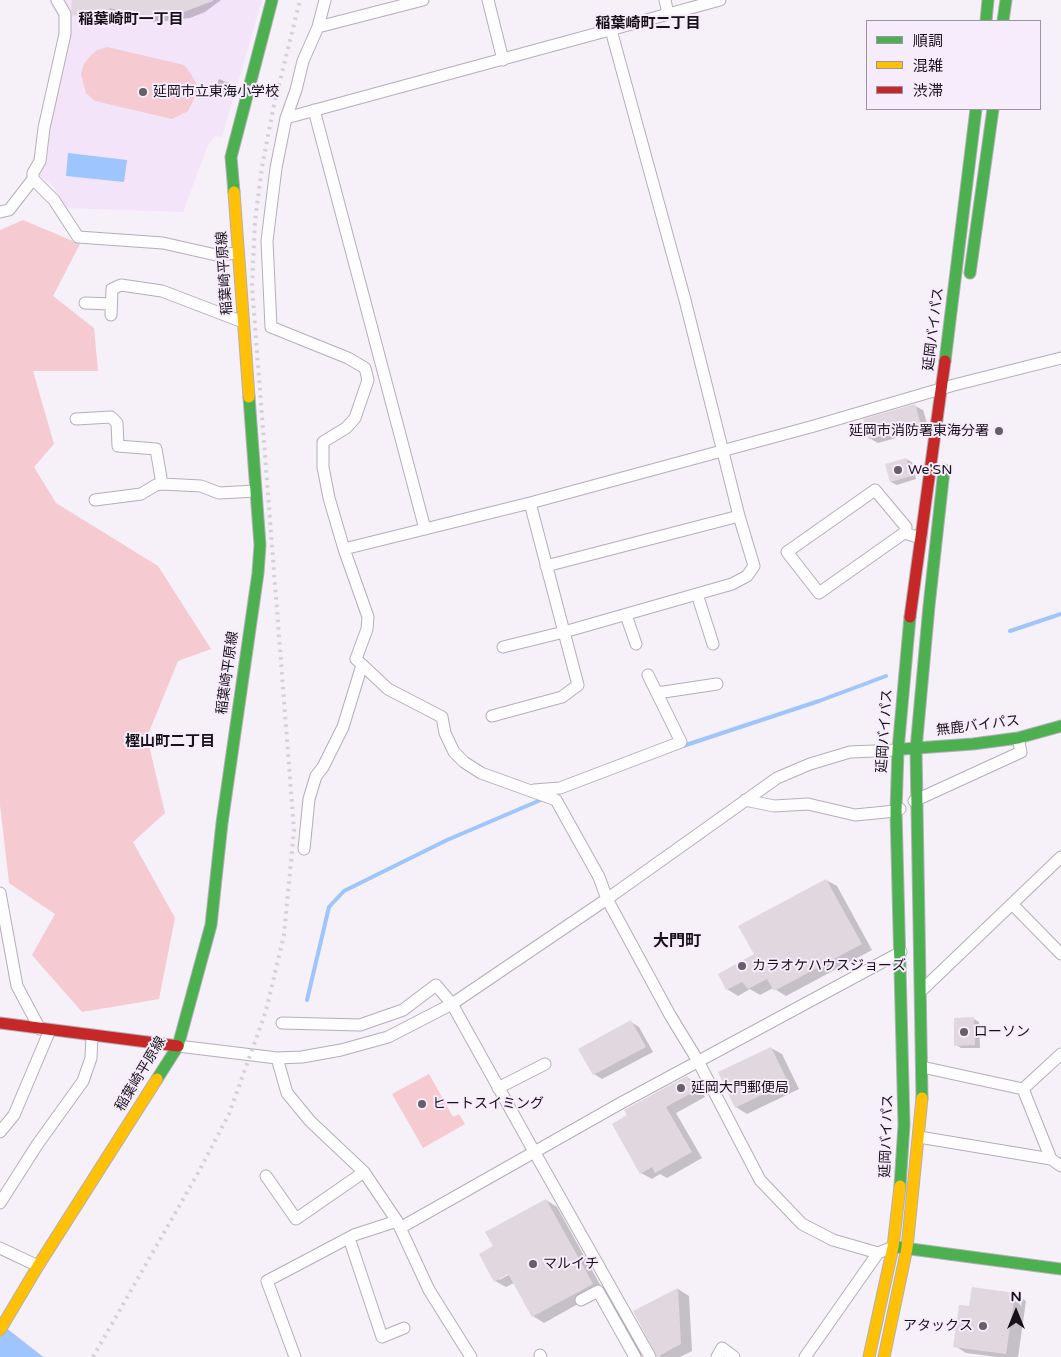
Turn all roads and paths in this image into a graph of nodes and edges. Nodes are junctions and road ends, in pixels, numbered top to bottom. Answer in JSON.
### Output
{"nodes":[{"id":1,"x":57,"y":0,"type":"edge"},
{"id":2,"x":272,"y":0,"type":"edge"},
{"id":3,"x":325,"y":0,"type":"edge"},
{"id":4,"x":423,"y":0,"type":"edge"},
{"id":5,"x":488,"y":0,"type":"edge"},
{"id":6,"x":665,"y":0,"type":"edge"},
{"id":7,"x":720,"y":0,"type":"edge"},
{"id":8,"x":988,"y":0,"type":"edge"},
{"id":9,"x":1006,"y":0,"type":"edge"},
{"id":10,"x":668,"y":14,"type":"junction"},
{"id":11,"x":986,"y":20,"type":"edge"},
{"id":12,"x":1003,"y":20,"type":"edge"},
{"id":13,"x":318,"y":28,"type":"junction"},
{"id":14,"x":611,"y":30,"type":"junction"},
{"id":15,"x":503,"y":60,"type":"junction"},
{"id":16,"x":314,"y":110,"type":"junction"},
{"id":17,"x":976,"y":110,"type":"edge"},
{"id":18,"x":993,"y":110,"type":"edge"},
{"id":19,"x":286,"y":118,"type":"junction"},
{"id":20,"x":33,"y":179,"type":"junction"},
{"id":21,"x":0,"y":212,"type":"edge"},
{"id":22,"x":238,"y":253,"type":"junction"},
{"id":23,"x":967,"y":288,"type":"dead end"},
{"id":24,"x":85,"y":303,"type":"dead end"},
{"id":25,"x":243,"y":322,"type":"junction"},
{"id":26,"x":1061,"y":358,"type":"edge"},
{"id":27,"x":951,"y":386,"type":"junction"},
{"id":28,"x":76,"y":420,"type":"dead end"},
{"id":29,"x":723,"y":451,"type":"junction"},
{"id":30,"x":945,"y":462,"type":"dead end"},
{"id":31,"x":162,"y":484,"type":"junction"},
{"id":32,"x":255,"y":491,"type":"junction"},
{"id":33,"x":95,"y":500,"type":"dead end"},
{"id":34,"x":530,"y":503,"type":"junction"},
{"id":35,"x":739,"y":516,"type":"junction"},
{"id":36,"x":424,"y":529,"type":"junction"},
{"id":37,"x":904,"y":533,"type":"junction"},
{"id":38,"x":921,"y":538,"type":"junction"},
{"id":39,"x":344,"y":549,"type":"junction"},
{"id":40,"x":546,"y":566,"type":"junction"},
{"id":41,"x":698,"y":594,"type":"junction"},
{"id":42,"x":626,"y":615,"type":"junction"},
{"id":43,"x":564,"y":632,"type":"junction"},
{"id":44,"x":636,"y":644,"type":"dead end"},
{"id":45,"x":713,"y":644,"type":"dead end"},
{"id":46,"x":503,"y":647,"type":"dead end"},
{"id":47,"x":362,"y":665,"type":"junction"},
{"id":48,"x":648,"y":674,"type":"dead end"},
{"id":49,"x":717,"y":684,"type":"dead end"},
{"id":50,"x":657,"y":693,"type":"junction"},
{"id":51,"x":492,"y":716,"type":"dead end"},
{"id":52,"x":1061,"y":726,"type":"edge"},
{"id":53,"x":1018,"y":738,"type":"junction"},
{"id":54,"x":916,"y":749,"type":"junction"},
{"id":55,"x":898,"y":750,"type":"junction"},
{"id":56,"x":534,"y":792,"type":"junction"},
{"id":57,"x":745,"y":800,"type":"junction"},
{"id":58,"x":916,"y":800,"type":"junction"},
{"id":59,"x":896,"y":811,"type":"junction"},
{"id":60,"x":304,"y":849,"type":"dead end"},
{"id":61,"x":1061,"y":857,"type":"edge"},
{"id":62,"x":0,"y":893,"type":"edge"},
{"id":63,"x":607,"y":899,"type":"junction"},
{"id":64,"x":1012,"y":904,"type":"junction"},
{"id":65,"x":901,"y":952,"type":"junction"},
{"id":66,"x":1061,"y":954,"type":"edge"},
{"id":67,"x":921,"y":991,"type":"junction"},
{"id":68,"x":452,"y":1004,"type":"junction"},
{"id":69,"x":0,"y":1023,"type":"edge"},
{"id":70,"x":282,"y":1023,"type":"dead end"},
{"id":71,"x":45,"y":1030,"type":"junction"},
{"id":72,"x":92,"y":1035,"type":"junction"},
{"id":73,"x":178,"y":1046,"type":"junction"},
{"id":74,"x":1061,"y":1054,"type":"edge"},
{"id":75,"x":277,"y":1058,"type":"junction"},
{"id":76,"x":698,"y":1061,"type":"junction"},
{"id":77,"x":545,"y":1064,"type":"dead end"},
{"id":78,"x":922,"y":1067,"type":"junction"},
{"id":79,"x":498,"y":1088,"type":"junction"},
{"id":80,"x":1023,"y":1089,"type":"junction"},
{"id":81,"x":0,"y":1132,"type":"edge"},
{"id":82,"x":919,"y":1137,"type":"junction"},
{"id":83,"x":535,"y":1152,"type":"junction"},
{"id":84,"x":1056,"y":1162,"type":"edge"},
{"id":85,"x":364,"y":1172,"type":"junction"},
{"id":86,"x":266,"y":1176,"type":"dead end"},
{"id":87,"x":0,"y":1204,"type":"edge"},
{"id":88,"x":399,"y":1225,"type":"junction"},
{"id":89,"x":349,"y":1238,"type":"junction"},
{"id":90,"x":893,"y":1247,"type":"junction"},
{"id":91,"x":0,"y":1248,"type":"edge"},
{"id":92,"x":908,"y":1248,"type":"junction"},
{"id":93,"x":878,"y":1253,"type":"junction"},
{"id":94,"x":41,"y":1261,"type":"junction"},
{"id":95,"x":1061,"y":1270,"type":"edge"},
{"id":96,"x":581,"y":1300,"type":"dead end"},
{"id":97,"x":404,"y":1328,"type":"dead end"},
{"id":98,"x":0,"y":1330,"type":"edge"},
{"id":99,"x":295,"y":1357,"type":"edge"},
{"id":100,"x":471,"y":1357,"type":"edge"},
{"id":101,"x":635,"y":1357,"type":"edge"},
{"id":102,"x":650,"y":1357,"type":"edge"},
{"id":103,"x":717,"y":1357,"type":"edge"},
{"id":104,"x":734,"y":1357,"type":"edge"},
{"id":105,"x":805,"y":1357,"type":"edge"},
{"id":106,"x":870,"y":1357,"type":"edge"},
{"id":107,"x":884,"y":1357,"type":"edge"}],
"edges":[{"from":1,"to":20,"type":"street"},
{"from":2,"to":22,"type":"main road","name":"稲葉崎平原線"},
{"from":3,"to":13,"type":"street"},
{"from":4,"to":13,"type":"street"},
{"from":5,"to":15,"type":"street"},
{"from":6,"to":10,"type":"street"},
{"from":7,"to":10,"type":"street"},
{"from":8,"to":11,"type":"main road"},
{"from":9,"to":12,"type":"main road"},
{"from":10,"to":14,"type":"street"},
{"from":13,"to":19,"type":"street"},
{"from":14,"to":15,"type":"street"},
{"from":14,"to":29,"type":"street"},
{"from":15,"to":16,"type":"street"},
{"from":16,"to":19,"type":"street"},
{"from":16,"to":36,"type":"street"},
{"from":17,"to":27,"type":"main road","name":"延岡バイパス"},
{"from":18,"to":23,"type":"main road","name":"延岡バイパス"},
{"from":19,"to":39,"type":"street"},
{"from":20,"to":21,"type":"street"},
{"from":20,"to":22,"type":"street"},
{"from":22,"to":25,"type":"main road","name":"稲葉崎平原線"},
{"from":24,"to":25,"type":"street"},
{"from":25,"to":32,"type":"main road","name":"稲葉崎平原線"},
{"from":26,"to":27,"type":"street"},
{"from":27,"to":29,"type":"street"},
{"from":27,"to":38,"type":"main road","name":"延岡バイパス"},
{"from":28,"to":31,"type":"street"},
{"from":29,"to":34,"type":"street"},
{"from":29,"to":35,"type":"street"},
{"from":30,"to":54,"type":"main road"},
{"from":31,"to":32,"type":"street"},
{"from":31,"to":33,"type":"street"},
{"from":32,"to":73,"type":"main road","name":"稲葉崎平原線"},
{"from":34,"to":36,"type":"street"},
{"from":34,"to":40,"type":"street"},
{"from":35,"to":40,"type":"street"},
{"from":35,"to":41,"type":"street"},
{"from":36,"to":39,"type":"street"},
{"from":37,"to":37,"type":"street"},
{"from":37,"to":38,"type":"street"},
{"from":38,"to":55,"type":"main road","name":"延岡バイパス"},
{"from":39,"to":47,"type":"street"},
{"from":40,"to":43,"type":"street"},
{"from":41,"to":42,"type":"street"},
{"from":41,"to":45,"type":"street"},
{"from":42,"to":43,"type":"street"},
{"from":42,"to":44,"type":"street"},
{"from":43,"to":46,"type":"street"},
{"from":43,"to":51,"type":"street"},
{"from":47,"to":56,"type":"street"},
{"from":47,"to":60,"type":"street"},
{"from":48,"to":50,"type":"street"},
{"from":49,"to":50,"type":"street"},
{"from":50,"to":56,"type":"street"},
{"from":52,"to":53,"type":"main road","name":"無鹿バイパス"},
{"from":53,"to":54,"type":"main road","name":"無鹿バイパス"},
{"from":53,"to":58,"type":"street"},
{"from":54,"to":55,"type":"main road","name":"無鹿バイパス"},
{"from":54,"to":58,"type":"main road"},
{"from":55,"to":57,"type":"street"},
{"from":55,"to":59,"type":"main road","name":"延岡バイパス"},
{"from":56,"to":63,"type":"street"},
{"from":57,"to":59,"type":"street"},
{"from":57,"to":63,"type":"street"},
{"from":58,"to":59,"type":"street"},
{"from":58,"to":67,"type":"main road"},
{"from":59,"to":65,"type":"main road","name":"延岡バイパス"},
{"from":61,"to":64,"type":"street"},
{"from":62,"to":71,"type":"street"},
{"from":63,"to":68,"type":"street"},
{"from":63,"to":76,"type":"street"},
{"from":64,"to":66,"type":"street"},
{"from":64,"to":67,"type":"street"},
{"from":65,"to":76,"type":"street"},
{"from":65,"to":90,"type":"main road","name":"延岡バイパス"},
{"from":67,"to":78,"type":"main road"},
{"from":68,"to":70,"type":"street"},
{"from":68,"to":75,"type":"street"},
{"from":68,"to":79,"type":"street"},
{"from":69,"to":71,"type":"main road"},
{"from":71,"to":72,"type":"main road"},
{"from":71,"to":81,"type":"street"},
{"from":72,"to":73,"type":"main road"},
{"from":72,"to":87,"type":"street"},
{"from":73,"to":75,"type":"street"},
{"from":73,"to":94,"type":"main road","name":"稲葉崎平原線"},
{"from":74,"to":80,"type":"street"},
{"from":75,"to":85,"type":"street"},
{"from":76,"to":83,"type":"street"},
{"from":76,"to":93,"type":"street"},
{"from":77,"to":79,"type":"street"},
{"from":78,"to":80,"type":"street"},
{"from":78,"to":82,"type":"main road"},
{"from":79,"to":83,"type":"street"},
{"from":80,"to":84,"type":"street"},
{"from":82,"to":84,"type":"street"},
{"from":82,"to":92,"type":"main road"},
{"from":83,"to":88,"type":"street"},
{"from":83,"to":102,"type":"street"},
{"from":85,"to":86,"type":"street"},
{"from":85,"to":88,"type":"street"},
{"from":88,"to":89,"type":"street"},
{"from":88,"to":100,"type":"street"},
{"from":89,"to":97,"type":"street"},
{"from":89,"to":99,"type":"street"},
{"from":90,"to":92,"type":"main road"},
{"from":90,"to":93,"type":"street"},
{"from":90,"to":106,"type":"main road","name":"延岡バイパス"},
{"from":91,"to":94,"type":"street"},
{"from":92,"to":95,"type":"main road"},
{"from":92,"to":107,"type":"main road"},
{"from":93,"to":105,"type":"street"},
{"from":94,"to":98,"type":"main road","name":"稲葉崎平原線"},
{"from":96,"to":101,"type":"street"},
{"from":103,"to":104,"type":"street"}]}
